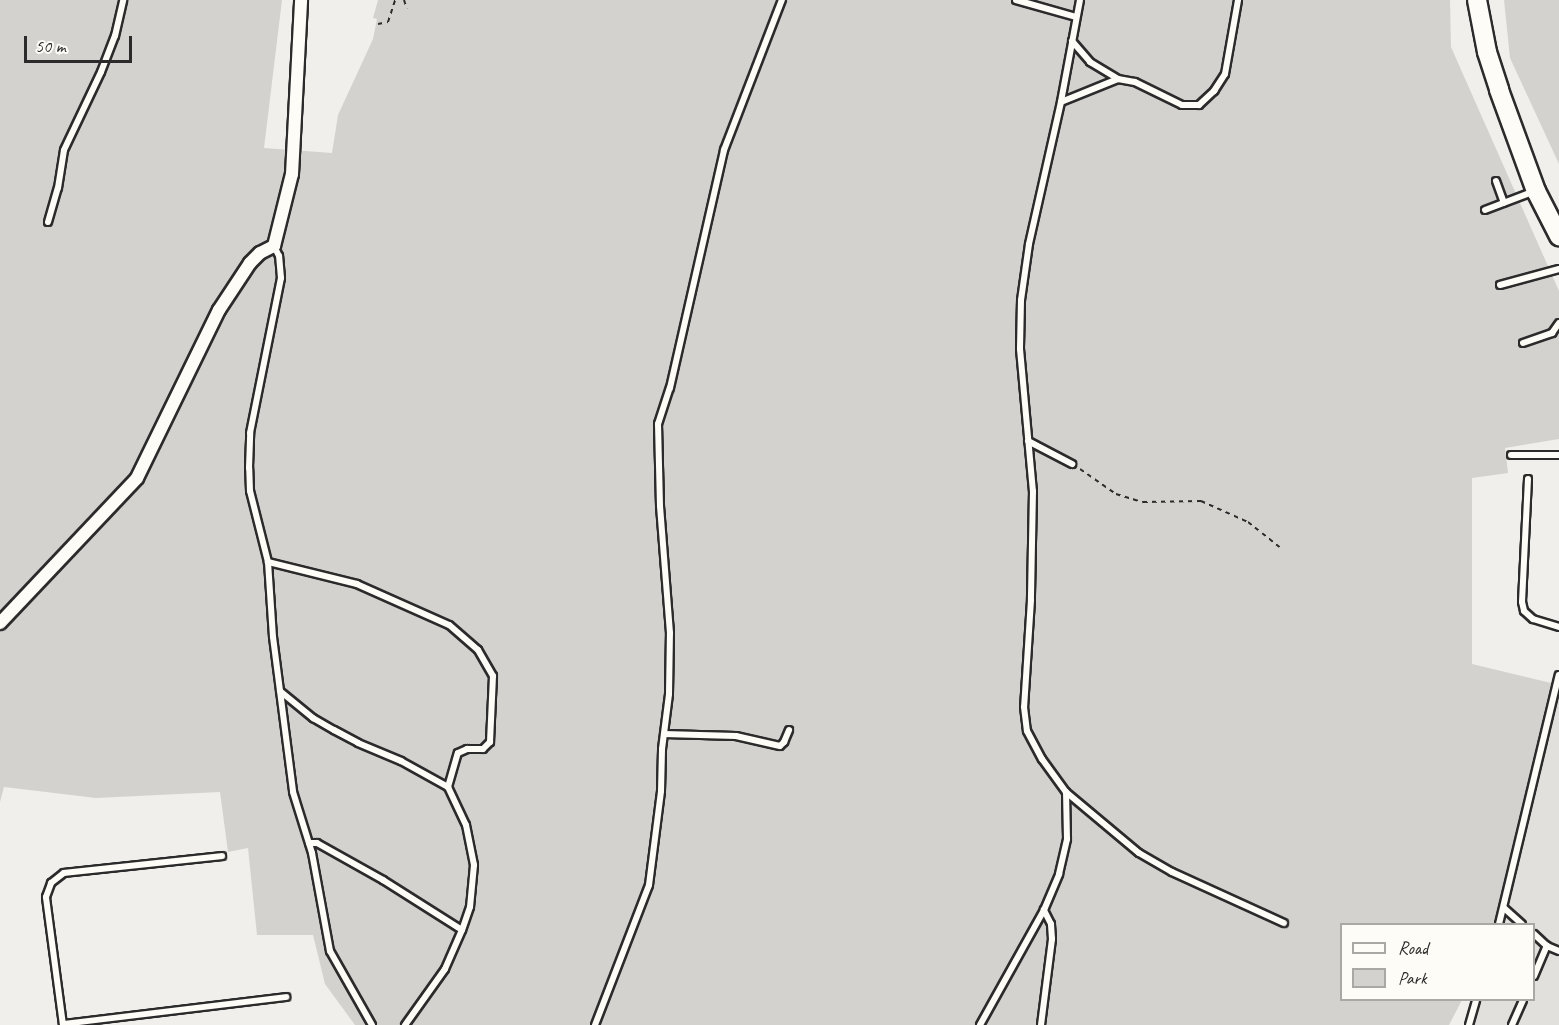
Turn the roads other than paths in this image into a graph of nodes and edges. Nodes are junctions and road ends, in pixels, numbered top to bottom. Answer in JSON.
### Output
{"nodes":[{"id":1,"x":123,"y":0,"type":"edge"},
{"id":2,"x":301,"y":0,"type":"edge"},
{"id":3,"x":782,"y":0,"type":"edge"},
{"id":4,"x":1080,"y":0,"type":"edge"},
{"id":5,"x":1238,"y":0,"type":"edge"},
{"id":6,"x":1477,"y":0,"type":"edge"},
{"id":7,"x":1021,"y":1,"type":"edge"},
{"id":8,"x":1076,"y":17,"type":"junction"},
{"id":9,"x":1072,"y":41,"type":"junction"},
{"id":10,"x":1118,"y":79,"type":"junction"},
{"id":11,"x":1061,"y":102,"type":"junction"},
{"id":12,"x":1496,"y":181,"type":"dead end"},
{"id":13,"x":1536,"y":191,"type":"junction"},
{"id":14,"x":1504,"y":203,"type":"junction"},
{"id":15,"x":1485,"y":210,"type":"dead end"},
{"id":16,"x":48,"y":222,"type":"dead end"},
{"id":17,"x":1559,"y":236,"type":"edge"},
{"id":18,"x":274,"y":246,"type":"junction"},
{"id":19,"x":1559,"y":269,"type":"edge"},
{"id":20,"x":1500,"y":285,"type":"dead end"},
{"id":21,"x":1559,"y":323,"type":"edge"},
{"id":22,"x":1523,"y":343,"type":"dead end"},
{"id":23,"x":1028,"y":441,"type":"junction"},
{"id":24,"x":1559,"y":455,"type":"edge"},
{"id":25,"x":1511,"y":456,"type":"dead end"},
{"id":26,"x":1072,"y":464,"type":"road end"},
{"id":27,"x":1528,"y":479,"type":"dead end"},
{"id":28,"x":268,"y":562,"type":"junction"},
{"id":29,"x":0,"y":623,"type":"edge"},
{"id":30,"x":1559,"y":627,"type":"edge"},
{"id":31,"x":1559,"y":675,"type":"edge"},
{"id":32,"x":280,"y":691,"type":"junction"},
{"id":33,"x":789,"y":730,"type":"dead end"},
{"id":34,"x":664,"y":734,"type":"junction"},
{"id":35,"x":448,"y":787,"type":"junction"},
{"id":36,"x":1066,"y":792,"type":"junction"},
{"id":37,"x":309,"y":843,"type":"junction"},
{"id":38,"x":222,"y":856,"type":"dead end"},
{"id":39,"x":1504,"y":908,"type":"junction"},
{"id":40,"x":1044,"y":910,"type":"junction"},
{"id":41,"x":1284,"y":923,"type":"dead end"},
{"id":42,"x":1499,"y":923,"type":"edge"},
{"id":43,"x":1521,"y":923,"type":"edge"},
{"id":44,"x":462,"y":930,"type":"junction"},
{"id":45,"x":1535,"y":936,"type":"edge"},
{"id":46,"x":1547,"y":946,"type":"junction"},
{"id":47,"x":1559,"y":951,"type":"edge"},
{"id":48,"x":1535,"y":972,"type":"edge"},
{"id":49,"x":286,"y":997,"type":"dead end"},
{"id":50,"x":1475,"y":1001,"type":"edge"},
{"id":51,"x":1523,"y":1001,"type":"edge"},
{"id":52,"x":63,"y":1024,"type":"edge"},
{"id":53,"x":372,"y":1025,"type":"edge"},
{"id":54,"x":405,"y":1025,"type":"edge"},
{"id":55,"x":595,"y":1025,"type":"edge"},
{"id":56,"x":980,"y":1025,"type":"edge"},
{"id":57,"x":1041,"y":1025,"type":"edge"},
{"id":58,"x":1469,"y":1025,"type":"edge"},
{"id":59,"x":1512,"y":1025,"type":"edge"}],
"edges":[{"from":1,"to":16,"type":"lane"},
{"from":2,"to":18,"type":"street"},
{"from":3,"to":34,"type":"lane"},
{"from":4,"to":8,"type":"lane"},
{"from":5,"to":10,"type":"lane"},
{"from":6,"to":13,"type":"main road"},
{"from":7,"to":8,"type":"lane"},
{"from":8,"to":9,"type":"lane"},
{"from":9,"to":10,"type":"lane"},
{"from":9,"to":11,"type":"lane"},
{"from":10,"to":11,"type":"lane"},
{"from":11,"to":23,"type":"lane"},
{"from":12,"to":14,"type":"lane"},
{"from":13,"to":14,"type":"lane"},
{"from":13,"to":17,"type":"main road"},
{"from":14,"to":15,"type":"lane"},
{"from":18,"to":28,"type":"lane"},
{"from":18,"to":29,"type":"street"},
{"from":19,"to":20,"type":"lane"},
{"from":21,"to":22,"type":"lane"},
{"from":23,"to":26,"type":"lane"},
{"from":23,"to":36,"type":"lane"},
{"from":24,"to":25,"type":"lane"},
{"from":27,"to":30,"type":"lane"},
{"from":28,"to":32,"type":"lane"},
{"from":28,"to":35,"type":"lane"},
{"from":31,"to":39,"type":"lane"},
{"from":32,"to":35,"type":"lane"},
{"from":32,"to":37,"type":"lane"},
{"from":33,"to":34,"type":"lane"},
{"from":34,"to":55,"type":"lane"},
{"from":35,"to":44,"type":"lane"},
{"from":36,"to":40,"type":"lane"},
{"from":36,"to":41,"type":"lane"},
{"from":37,"to":44,"type":"lane"},
{"from":37,"to":53,"type":"lane"},
{"from":38,"to":52,"type":"lane"},
{"from":39,"to":42,"type":"lane"},
{"from":39,"to":43,"type":"lane"},
{"from":40,"to":56,"type":"lane"},
{"from":40,"to":57,"type":"lane"},
{"from":44,"to":54,"type":"lane"},
{"from":45,"to":46,"type":"lane"},
{"from":46,"to":47,"type":"lane"},
{"from":46,"to":48,"type":"lane"},
{"from":49,"to":52,"type":"lane"},
{"from":50,"to":58,"type":"lane"},
{"from":51,"to":59,"type":"lane"}]}
